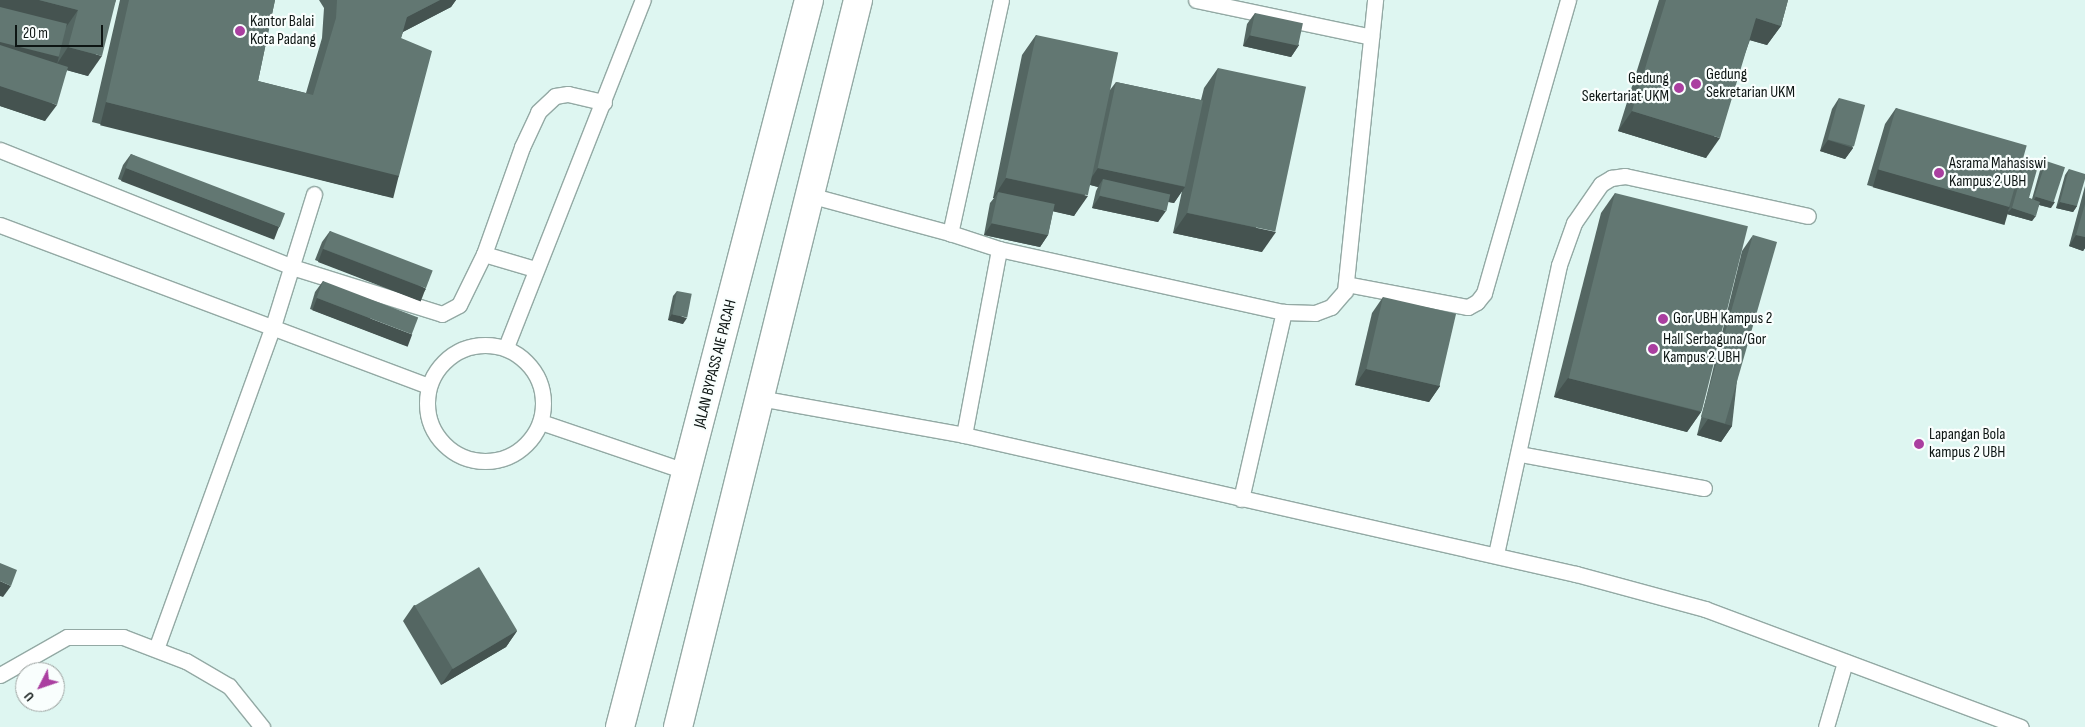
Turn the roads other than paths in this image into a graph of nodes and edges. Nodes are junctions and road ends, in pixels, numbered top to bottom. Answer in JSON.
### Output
{"nodes":[{"id":1,"x":643,"y":0,"type":"edge"},
{"id":2,"x":809,"y":0,"type":"edge"},
{"id":3,"x":858,"y":0,"type":"edge"},
{"id":4,"x":1001,"y":0,"type":"edge"},
{"id":5,"x":1196,"y":0,"type":"edge"},
{"id":6,"x":1375,"y":0,"type":"edge"},
{"id":7,"x":1568,"y":0,"type":"edge"},
{"id":8,"x":1371,"y":38,"type":"junction"},
{"id":9,"x":604,"y":102,"type":"junction"},
{"id":10,"x":0,"y":150,"type":"edge"},
{"id":11,"x":314,"y":194,"type":"dead end"},
{"id":12,"x":809,"y":195,"type":"junction"},
{"id":13,"x":1808,"y":216,"type":"dead end"},
{"id":14,"x":0,"y":224,"type":"edge"},
{"id":15,"x":950,"y":233,"type":"junction"},
{"id":16,"x":999,"y":249,"type":"junction"},
{"id":17,"x":484,"y":254,"type":"junction"},
{"id":18,"x":292,"y":267,"type":"junction"},
{"id":19,"x":535,"y":269,"type":"junction"},
{"id":20,"x":1346,"y":284,"type":"junction"},
{"id":21,"x":1284,"y":312,"type":"junction"},
{"id":22,"x":273,"y":326,"type":"junction"},
{"id":23,"x":506,"y":348,"type":"junction"},
{"id":24,"x":428,"y":386,"type":"junction"},
{"id":25,"x":759,"y":398,"type":"junction"},
{"id":26,"x":541,"y":422,"type":"junction"},
{"id":27,"x":964,"y":435,"type":"junction"},
{"id":28,"x":1520,"y":454,"type":"junction"},
{"id":29,"x":688,"y":472,"type":"junction"},
{"id":30,"x":1704,"y":488,"type":"dead end"},
{"id":31,"x":1241,"y":499,"type":"junction"},
{"id":32,"x":1496,"y":554,"type":"junction"},
{"id":33,"x":156,"y":649,"type":"junction"},
{"id":34,"x":1845,"y":662,"type":"junction"},
{"id":35,"x":0,"y":675,"type":"edge"},
{"id":36,"x":262,"y":727,"type":"edge"},
{"id":37,"x":620,"y":727,"type":"edge"},
{"id":38,"x":678,"y":727,"type":"edge"},
{"id":39,"x":1826,"y":727,"type":"edge"},
{"id":40,"x":2021,"y":727,"type":"edge"}],
"edges":[{"from":1,"to":9,"type":"lane"},
{"from":2,"to":29,"type":"highway","name":"JALAN BYPASS AIE PACAH"},
{"from":3,"to":12,"type":"highway"},
{"from":4,"to":15,"type":"lane"},
{"from":5,"to":8,"type":"lane"},
{"from":6,"to":8,"type":"lane"},
{"from":7,"to":20,"type":"lane"},
{"from":8,"to":20,"type":"lane"},
{"from":9,"to":17,"type":"lane"},
{"from":9,"to":19,"type":"lane"},
{"from":10,"to":18,"type":"lane"},
{"from":11,"to":18,"type":"lane"},
{"from":12,"to":15,"type":"lane"},
{"from":12,"to":25,"type":"highway"},
{"from":13,"to":28,"type":"lane"},
{"from":14,"to":22,"type":"lane"},
{"from":15,"to":16,"type":"lane"},
{"from":16,"to":21,"type":"lane"},
{"from":16,"to":27,"type":"lane"},
{"from":17,"to":18,"type":"lane"},
{"from":17,"to":19,"type":"lane"},
{"from":18,"to":22,"type":"lane"},
{"from":19,"to":23,"type":"lane"},
{"from":20,"to":21,"type":"lane"},
{"from":21,"to":31,"type":"lane"},
{"from":22,"to":24,"type":"lane"},
{"from":22,"to":33,"type":"lane"},
{"from":23,"to":24,"type":"lane"},
{"from":23,"to":26,"type":"lane"},
{"from":24,"to":26,"type":"lane"},
{"from":25,"to":27,"type":"lane"},
{"from":25,"to":38,"type":"highway"},
{"from":26,"to":29,"type":"lane"},
{"from":27,"to":31,"type":"lane"},
{"from":28,"to":30,"type":"lane"},
{"from":28,"to":32,"type":"lane"},
{"from":29,"to":37,"type":"highway","name":"JALAN BYPASS AIE PACAH"},
{"from":31,"to":32,"type":"lane"},
{"from":32,"to":34,"type":"lane"},
{"from":33,"to":35,"type":"lane"},
{"from":33,"to":36,"type":"lane"},
{"from":34,"to":39,"type":"lane"},
{"from":34,"to":40,"type":"lane"}]}
